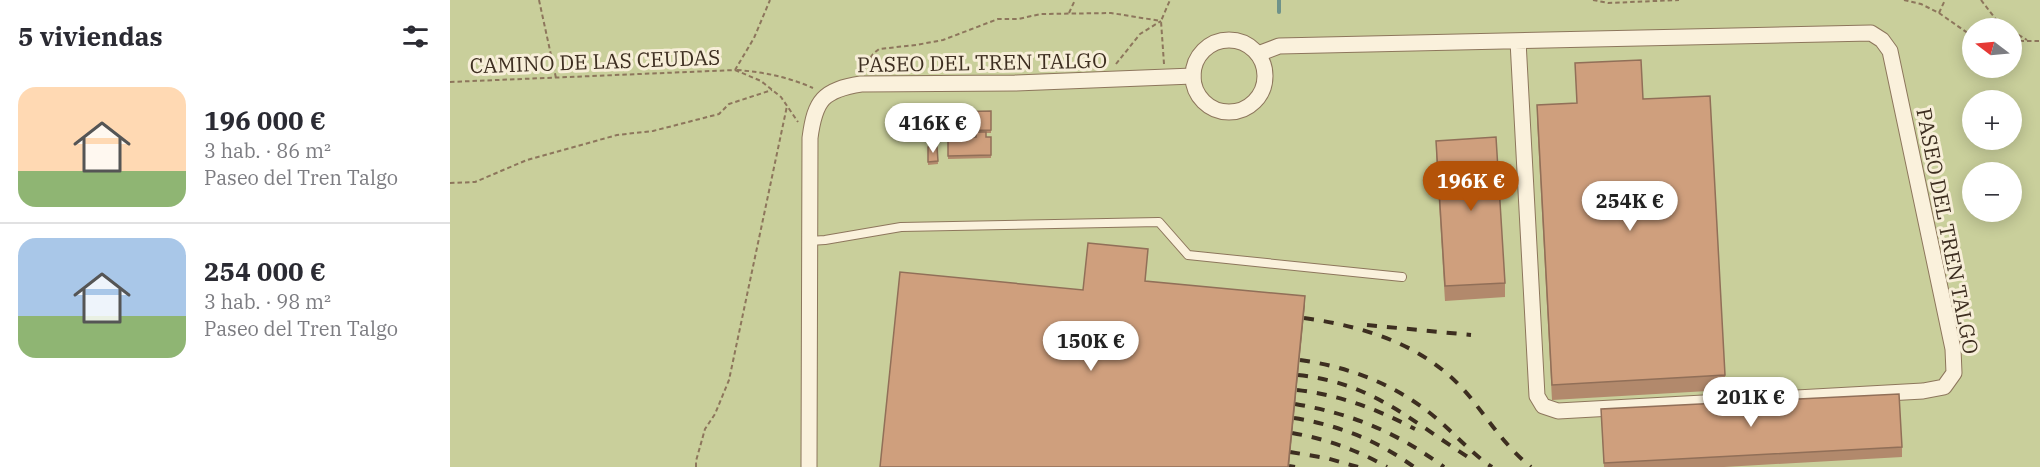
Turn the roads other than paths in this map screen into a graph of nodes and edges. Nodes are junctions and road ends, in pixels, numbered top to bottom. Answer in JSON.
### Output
{"nodes":[{"id":1,"x":1518,"y":41,"type":"junction"},
{"id":2,"x":1258,"y":54,"type":"junction"},
{"id":3,"x":1193,"y":76,"type":"junction"},
{"id":4,"x":809,"y":241,"type":"junction"},
{"id":5,"x":1402,"y":277,"type":"dead end"},
{"id":6,"x":809,"y":467,"type":"edge"}],
"edges":[{"from":1,"to":1,"type":"street","name":"PASEO DEL TREN TALGO"},
{"from":1,"to":2,"type":"street","name":"PASEO DEL TREN TALGO"},
{"from":2,"to":3,"type":"street"},
{"from":2,"to":3,"type":"street"},
{"from":3,"to":4,"type":"street","name":"PASEO DEL TREN TALGO"},
{"from":4,"to":5,"type":"lane"},
{"from":4,"to":6,"type":"street"}]}
